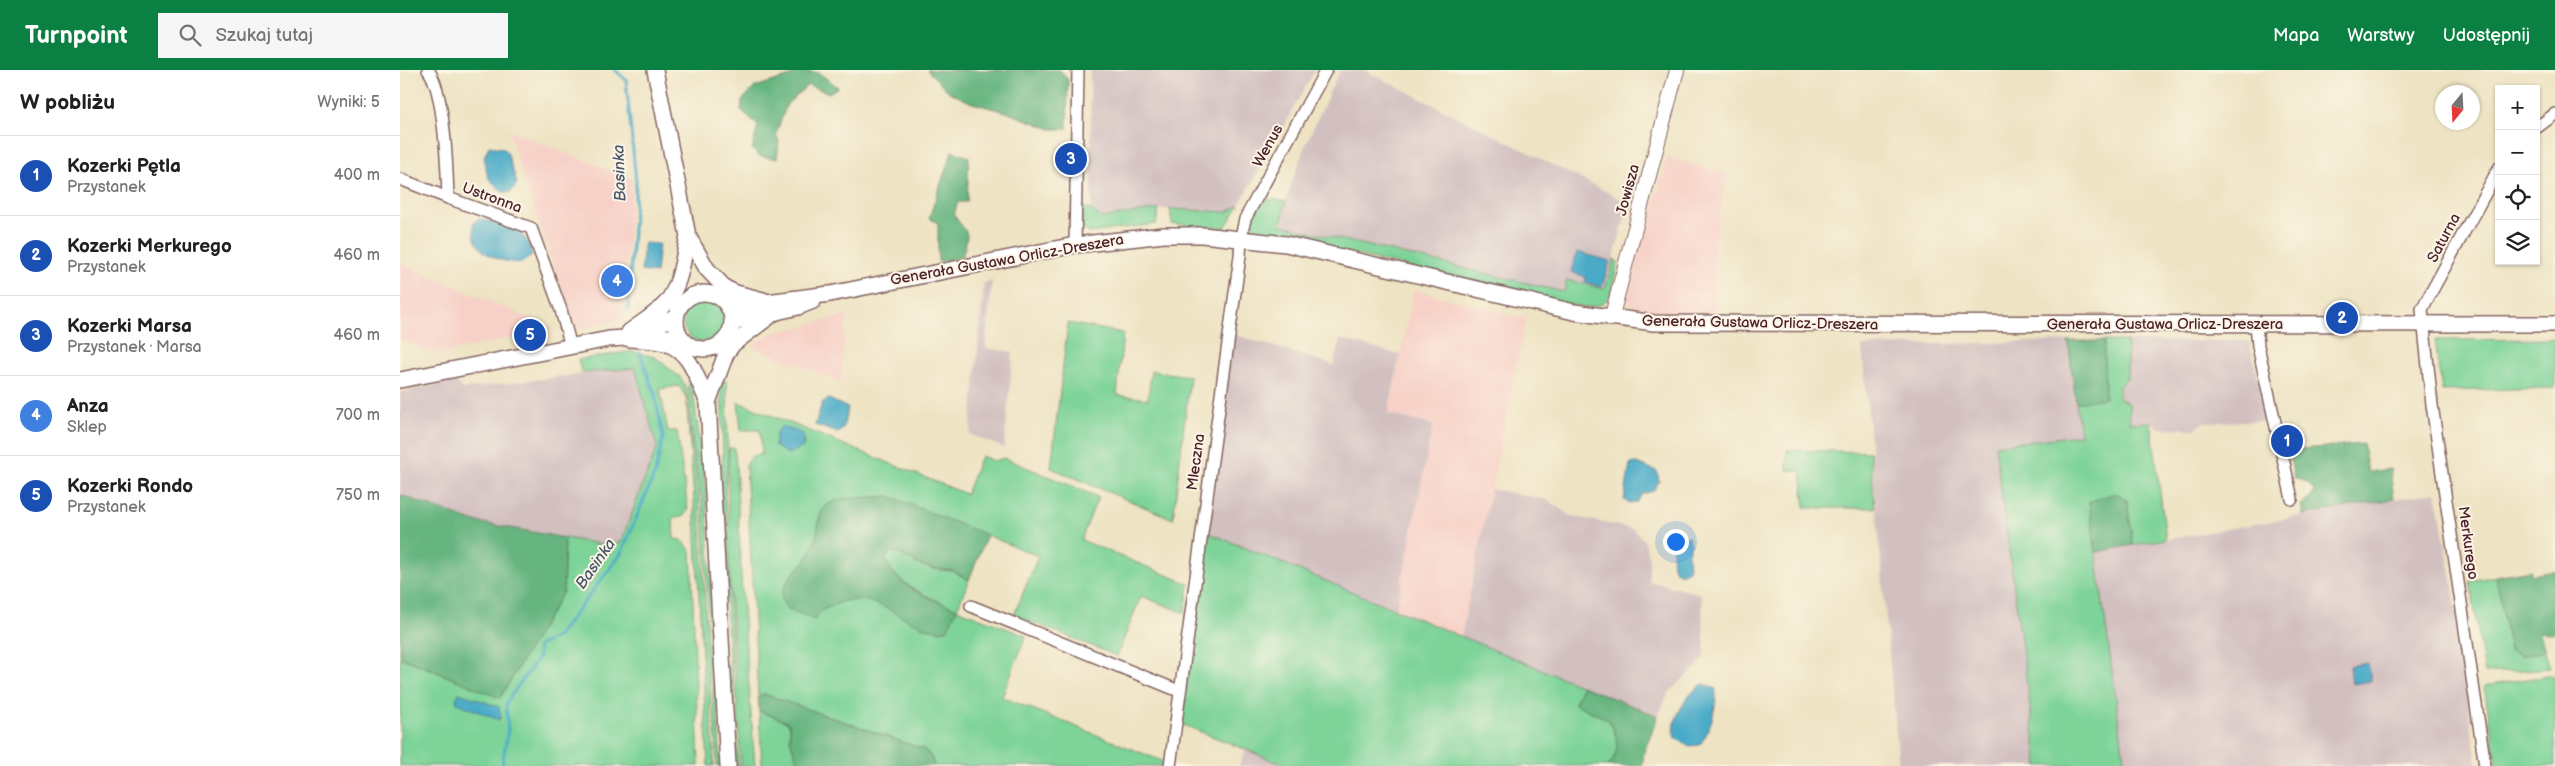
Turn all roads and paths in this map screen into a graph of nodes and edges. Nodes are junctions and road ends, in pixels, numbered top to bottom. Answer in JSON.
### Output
{"nodes":[{"id":1,"x":428,"y":70,"type":"edge"},
{"id":2,"x":654,"y":70,"type":"edge"},
{"id":3,"x":1078,"y":70,"type":"edge"},
{"id":4,"x":1326,"y":70,"type":"edge"},
{"id":5,"x":1677,"y":70,"type":"edge"},
{"id":6,"x":2555,"y":114,"type":"edge"},
{"id":7,"x":2540,"y":125,"type":"edge"},
{"id":8,"x":2495,"y":175,"type":"edge"},
{"id":9,"x":400,"y":179,"type":"edge"},
{"id":10,"x":448,"y":198,"type":"junction"},
{"id":11,"x":1241,"y":237,"type":"junction"},
{"id":12,"x":689,"y":243,"type":"junction"},
{"id":13,"x":1075,"y":245,"type":"junction"},
{"id":14,"x":712,"y":294,"type":"junction"},
{"id":15,"x":683,"y":302,"type":"junction"},
{"id":16,"x":728,"y":306,"type":"junction"},
{"id":17,"x":773,"y":307,"type":"junction"},
{"id":18,"x":676,"y":318,"type":"junction"},
{"id":19,"x":1610,"y":319,"type":"junction"},
{"id":20,"x":2256,"y":324,"type":"junction"},
{"id":21,"x":2423,"y":324,"type":"junction"},
{"id":22,"x":2555,"y":324,"type":"edge"},
{"id":23,"x":732,"y":325,"type":"junction"},
{"id":24,"x":629,"y":335,"type":"junction"},
{"id":25,"x":686,"y":342,"type":"junction"},
{"id":26,"x":717,"y":346,"type":"junction"},
{"id":27,"x":570,"y":347,"type":"junction"},
{"id":28,"x":400,"y":380,"type":"edge"},
{"id":29,"x":707,"y":387,"type":"junction"},
{"id":30,"x":2292,"y":499,"type":"dead end"},
{"id":31,"x":971,"y":606,"type":"dead end"},
{"id":32,"x":1179,"y":691,"type":"junction"},
{"id":33,"x":728,"y":766,"type":"edge"},
{"id":34,"x":1170,"y":766,"type":"edge"},
{"id":35,"x":2485,"y":766,"type":"edge"}],
"edges":[{"from":1,"to":10,"type":"street","name":"Ustronna"},
{"from":2,"to":12,"type":"main road"},
{"from":3,"to":13,"type":"street"},
{"from":4,"to":11,"type":"street","name":"Wenus"},
{"from":5,"to":19,"type":"street","name":"Jowisza"},
{"from":6,"to":7,"type":"street"},
{"from":8,"to":21,"type":"street","name":"Saturna"},
{"from":9,"to":10,"type":"street"},
{"from":10,"to":27,"type":"street","name":"Ustronna"},
{"from":11,"to":13,"type":"main road","name":"Generała Gustawa Orlicz-Dreszera"},
{"from":11,"to":19,"type":"main road","name":"Generała Gustawa Orlicz-Dreszera"},
{"from":11,"to":32,"type":"street","name":"Mleczna"},
{"from":12,"to":14,"type":"main road"},
{"from":12,"to":15,"type":"main road"},
{"from":12,"to":17,"type":"main road"},
{"from":12,"to":24,"type":"main road"},
{"from":13,"to":17,"type":"main road","name":"Generała Gustawa Orlicz-Dreszera"},
{"from":14,"to":15,"type":"main road"},
{"from":14,"to":16,"type":"main road"},
{"from":15,"to":18,"type":"main road"},
{"from":16,"to":17,"type":"main road","name":"Generała Gustawa Orlicz-Dreszera"},
{"from":16,"to":23,"type":"main road"},
{"from":17,"to":23,"type":"main road","name":"Generała Gustawa Orlicz-Dreszera"},
{"from":17,"to":29,"type":"main road"},
{"from":18,"to":24,"type":"main road"},
{"from":18,"to":25,"type":"main road"},
{"from":19,"to":20,"type":"main road","name":"Generała Gustawa Orlicz-Dreszera"},
{"from":20,"to":21,"type":"main road","name":"Generała Gustawa Orlicz-Dreszera"},
{"from":20,"to":30,"type":"street"},
{"from":21,"to":22,"type":"main road","name":"Generała Gustawa Orlicz-Dreszera"},
{"from":21,"to":35,"type":"street","name":"Merkurego"},
{"from":23,"to":26,"type":"main road"},
{"from":24,"to":25,"type":"main road"},
{"from":24,"to":27,"type":"main road"},
{"from":24,"to":29,"type":"main road"},
{"from":25,"to":26,"type":"main road"},
{"from":25,"to":29,"type":"main road"},
{"from":26,"to":29,"type":"main road"},
{"from":27,"to":28,"type":"main road"},
{"from":29,"to":33,"type":"main road"},
{"from":31,"to":32,"type":"street"},
{"from":32,"to":34,"type":"street","name":"Mleczna"}]}
